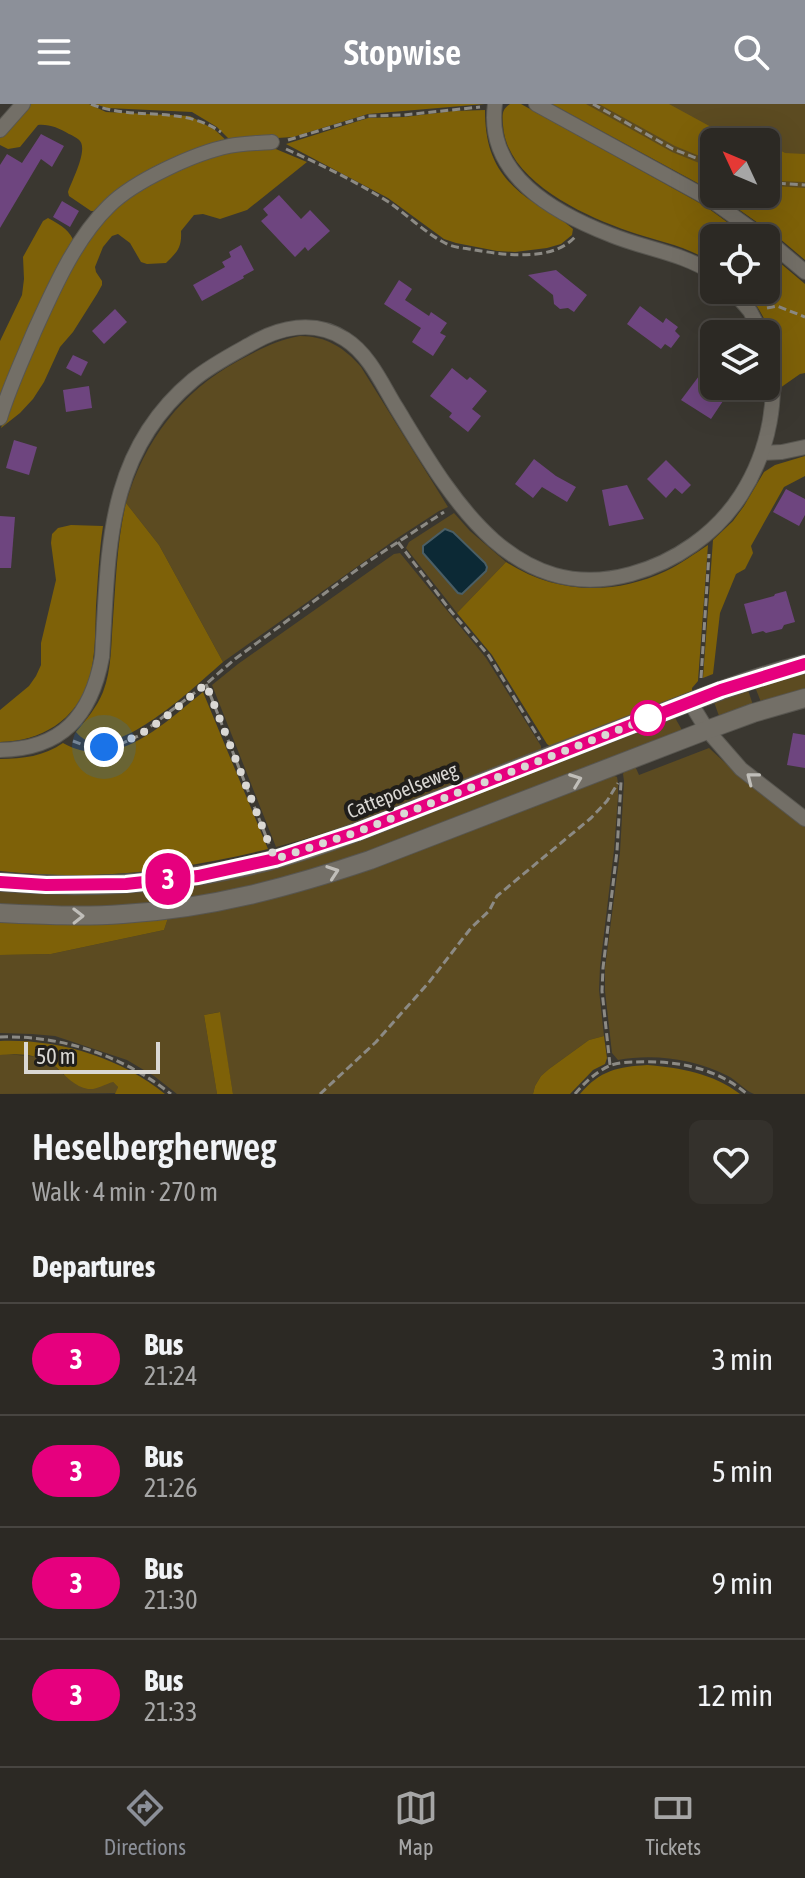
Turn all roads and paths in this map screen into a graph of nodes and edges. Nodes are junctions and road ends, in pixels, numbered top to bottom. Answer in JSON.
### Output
{"nodes":[{"id":1,"x":23,"y":104,"type":"edge"},
{"id":2,"x":91,"y":104,"type":"edge"},
{"id":3,"x":536,"y":104,"type":"edge"},
{"id":4,"x":593,"y":104,"type":"edge"},
{"id":5,"x":494,"y":105,"type":"edge"},
{"id":6,"x":0,"y":130,"type":"edge"},
{"id":7,"x":272,"y":142,"type":"junction"},
{"id":8,"x":233,"y":145,"type":"junction"},
{"id":9,"x":700,"y":160,"type":"edge"},
{"id":10,"x":780,"y":183,"type":"edge"},
{"id":11,"x":805,"y":185,"type":"edge"},
{"id":12,"x":585,"y":223,"type":"junction"},
{"id":13,"x":744,"y":224,"type":"edge"},
{"id":14,"x":780,"y":251,"type":"edge"},
{"id":15,"x":700,"y":266,"type":"edge"},
{"id":16,"x":805,"y":272,"type":"edge"},
{"id":17,"x":767,"y":308,"type":"dead end"},
{"id":18,"x":805,"y":317,"type":"edge"},
{"id":19,"x":771,"y":400,"type":"edge"},
{"id":20,"x":0,"y":418,"type":"edge"},
{"id":21,"x":805,"y":447,"type":"edge"},
{"id":22,"x":762,"y":453,"type":"junction"},
{"id":23,"x":458,"y":504,"type":"junction"},
{"id":24,"x":398,"y":542,"type":"junction"},
{"id":25,"x":710,"y":543,"type":"dead end"},
{"id":26,"x":805,"y":664,"type":"edge"},
{"id":27,"x":701,"y":678,"type":"dead end"},
{"id":28,"x":206,"y":684,"type":"junction"},
{"id":29,"x":805,"y":698,"type":"edge"},
{"id":30,"x":690,"y":702,"type":"junction"},
{"id":31,"x":707,"y":730,"type":"junction"},
{"id":32,"x":61,"y":733,"type":"junction"},
{"id":33,"x":0,"y":750,"type":"edge"},
{"id":34,"x":550,"y":756,"type":"junction"},
{"id":35,"x":805,"y":819,"type":"edge"},
{"id":36,"x":275,"y":859,"type":"junction"},
{"id":37,"x":0,"y":882,"type":"edge"},
{"id":38,"x":0,"y":913,"type":"edge"},
{"id":39,"x":0,"y":1037,"type":"edge"},
{"id":40,"x":610,"y":1065,"type":"junction"},
{"id":41,"x":171,"y":1094,"type":"edge"},
{"id":42,"x":320,"y":1094,"type":"edge"},
{"id":43,"x":575,"y":1094,"type":"edge"},
{"id":44,"x":747,"y":1094,"type":"edge"}],
"edges":[{"from":1,"to":6,"type":"street"},
{"from":2,"to":8,"type":"path"},
{"from":3,"to":13,"type":"street"},
{"from":4,"to":9,"type":"path"},
{"from":5,"to":7,"type":"path"},
{"from":5,"to":12,"type":"street"},
{"from":7,"to":8,"type":"street"},
{"from":7,"to":12,"type":"path"},
{"from":8,"to":20,"type":"street"},
{"from":10,"to":11,"type":"path"},
{"from":12,"to":15,"type":"street"},
{"from":14,"to":16,"type":"street"},
{"from":17,"to":18,"type":"path"},
{"from":19,"to":22,"type":"street"},
{"from":21,"to":22,"type":"street"},
{"from":22,"to":23,"type":"street"},
{"from":23,"to":24,"type":"path"},
{"from":23,"to":32,"type":"street"},
{"from":24,"to":28,"type":"path"},
{"from":24,"to":34,"type":"path"},
{"from":25,"to":27,"type":"path"},
{"from":26,"to":30,"type":"street","name":"Cattepoelseweg"},
{"from":28,"to":32,"type":"path"},
{"from":28,"to":36,"type":"path"},
{"from":29,"to":31,"type":"street"},
{"from":30,"to":31,"type":"street"},
{"from":30,"to":34,"type":"street","name":"Cattepoelseweg"},
{"from":35,"to":31,"type":"street","one_way":true},
{"from":38,"to":31,"type":"street","one_way":true},
{"from":32,"to":33,"type":"street"},
{"from":34,"to":36,"type":"street","name":"Cattepoelseweg"},
{"from":36,"to":37,"type":"street","name":"Cattepoelseweg"},
{"from":39,"to":41,"type":"path"},
{"from":40,"to":42,"type":"path"},
{"from":40,"to":43,"type":"path"},
{"from":40,"to":44,"type":"path"}]}
